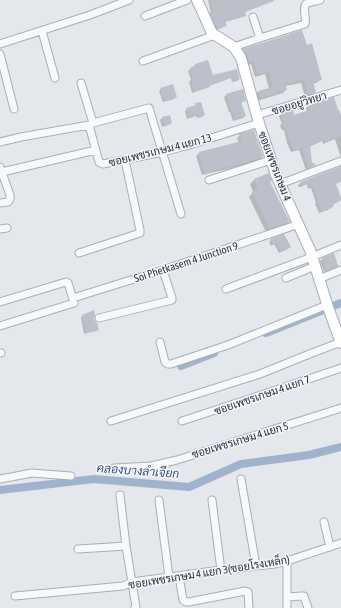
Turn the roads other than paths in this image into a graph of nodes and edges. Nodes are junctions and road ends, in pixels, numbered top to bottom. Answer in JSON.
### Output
{"nodes":[{"id":1,"x":129,"y":0,"type":"edge"},
{"id":2,"x":187,"y":0,"type":"edge"},
{"id":3,"x":197,"y":0,"type":"edge"},
{"id":4,"x":320,"y":0,"type":"edge"},
{"id":5,"x":145,"y":16,"type":"dead end"},
{"id":6,"x":253,"y":17,"type":"dead end"},
{"id":7,"x":42,"y":31,"type":"junction"},
{"id":8,"x":215,"y":35,"type":"junction"},
{"id":9,"x":260,"y":38,"type":"junction"},
{"id":10,"x":0,"y":44,"type":"edge"},
{"id":11,"x":234,"y":47,"type":"junction"},
{"id":12,"x":0,"y":54,"type":"edge"},
{"id":13,"x":143,"y":61,"type":"dead end"},
{"id":14,"x":55,"y":78,"type":"dead end"},
{"id":15,"x":81,"y":83,"type":"dead end"},
{"id":16,"x":341,"y":90,"type":"edge"},
{"id":17,"x":14,"y":110,"type":"dead end"},
{"id":18,"x":258,"y":119,"type":"junction"},
{"id":19,"x":91,"y":124,"type":"junction"},
{"id":20,"x":0,"y":142,"type":"edge"},
{"id":21,"x":96,"y":150,"type":"junction"},
{"id":22,"x":163,"y":152,"type":"junction"},
{"id":23,"x":125,"y":160,"type":"junction"},
{"id":24,"x":271,"y":160,"type":"junction"},
{"id":25,"x":341,"y":161,"type":"edge"},
{"id":26,"x":1,"y":169,"type":"edge"},
{"id":27,"x":209,"y":180,"type":"dead end"},
{"id":28,"x":280,"y":184,"type":"junction"},
{"id":29,"x":0,"y":203,"type":"edge"},
{"id":30,"x":181,"y":214,"type":"dead end"},
{"id":31,"x":299,"y":224,"type":"junction"},
{"id":32,"x":341,"y":244,"type":"edge"},
{"id":33,"x":79,"y":253,"type":"dead end"},
{"id":34,"x":314,"y":262,"type":"junction"},
{"id":35,"x":163,"y":270,"type":"junction"},
{"id":36,"x":341,"y":270,"type":"edge"},
{"id":37,"x":286,"y":278,"type":"dead end"},
{"id":38,"x":319,"y":279,"type":"junction"},
{"id":39,"x":226,"y":289,"type":"dead end"},
{"id":40,"x":73,"y":298,"type":"junction"},
{"id":41,"x":0,"y":302,"type":"edge"},
{"id":42,"x":328,"y":307,"type":"junction"},
{"id":43,"x":98,"y":318,"type":"dead end"},
{"id":44,"x":337,"y":321,"type":"edge"},
{"id":45,"x":0,"y":326,"type":"edge"},
{"id":46,"x":160,"y":342,"type":"dead end"},
{"id":47,"x":341,"y":343,"type":"edge"},
{"id":48,"x":341,"y":368,"type":"edge"},
{"id":49,"x":341,"y":408,"type":"edge"},
{"id":50,"x":110,"y":421,"type":"dead end"},
{"id":51,"x":182,"y":421,"type":"dead end"},
{"id":52,"x":114,"y":468,"type":"dead end"},
{"id":53,"x":71,"y":476,"type":"dead end"},
{"id":54,"x":0,"y":479,"type":"edge"},
{"id":55,"x":241,"y":479,"type":"dead end"},
{"id":56,"x":120,"y":495,"type":"dead end"},
{"id":57,"x":159,"y":500,"type":"dead end"},
{"id":58,"x":212,"y":500,"type":"dead end"},
{"id":59,"x":324,"y":522,"type":"dead end"},
{"id":60,"x":341,"y":543,"type":"edge"},
{"id":61,"x":126,"y":546,"type":"junction"},
{"id":62,"x":330,"y":547,"type":"junction"},
{"id":63,"x":78,"y":549,"type":"dead end"},
{"id":64,"x":287,"y":561,"type":"junction"},
{"id":65,"x":256,"y":566,"type":"junction"},
{"id":66,"x":221,"y":570,"type":"junction"},
{"id":67,"x":179,"y":576,"type":"junction"},
{"id":68,"x":169,"y":577,"type":"junction"},
{"id":69,"x":132,"y":582,"type":"junction"},
{"id":70,"x":15,"y":596,"type":"dead end"},
{"id":71,"x":287,"y":597,"type":"junction"},
{"id":72,"x":135,"y":608,"type":"edge"},
{"id":73,"x":248,"y":608,"type":"edge"},
{"id":74,"x":287,"y":608,"type":"edge"},
{"id":75,"x":308,"y":608,"type":"edge"}],
"edges":[{"from":1,"to":7,"type":"street"},
{"from":2,"to":5,"type":"street"},
{"from":3,"to":8,"type":"street"},
{"from":4,"to":9,"type":"street"},
{"from":6,"to":9,"type":"street"},
{"from":7,"to":10,"type":"street"},
{"from":7,"to":14,"type":"street"},
{"from":8,"to":11,"type":"street"},
{"from":8,"to":13,"type":"street"},
{"from":9,"to":11,"type":"street"},
{"from":11,"to":18,"type":"street","name":"ซอยเพชรเกษม 4"},
{"from":12,"to":17,"type":"street"},
{"from":15,"to":19,"type":"street","name":"ซอยเพชรเกษม 4 แยก 13"},
{"from":16,"to":18,"type":"street","name":"ซอยอยู่วิทยา"},
{"from":18,"to":22,"type":"street","name":"ซอยเพชรเกษม 4 แยก 13"},
{"from":18,"to":24,"type":"street","name":"ซอยเพชรเกษม 4"},
{"from":19,"to":20,"type":"street"},
{"from":19,"to":21,"type":"street","name":"ซอยเพชรเกษม 4 แยก 13"},
{"from":19,"to":22,"type":"street"},
{"from":21,"to":23,"type":"street","name":"ซอยเพชรเกษม 4 แยก 13"},
{"from":21,"to":26,"type":"street"},
{"from":22,"to":23,"type":"street","name":"ซอยเพชรเกษม 4 แยก 13"},
{"from":22,"to":30,"type":"street"},
{"from":23,"to":33,"type":"street"},
{"from":24,"to":27,"type":"street"},
{"from":24,"to":28,"type":"street","name":"ซอยเพชรเกษม 4"},
{"from":25,"to":28,"type":"street"},
{"from":26,"to":29,"type":"street"},
{"from":28,"to":31,"type":"street","name":"ซอยเพชรเกษม 4"},
{"from":31,"to":34,"type":"street","name":"ซอยเพชรเกษม 4"},
{"from":31,"to":35,"type":"street","name":"Soi Phetkasem 4 Junction 9"},
{"from":32,"to":34,"type":"street"},
{"from":34,"to":37,"type":"street"},
{"from":34,"to":38,"type":"street","name":"ซอยเพชรเกษม 4"},
{"from":34,"to":39,"type":"street"},
{"from":35,"to":40,"type":"street","name":"Soi Phetkasem 4 Junction 9"},
{"from":35,"to":43,"type":"street"},
{"from":36,"to":38,"type":"street"},
{"from":38,"to":42,"type":"street","name":"ซอยเพชรเกษม 4"},
{"from":40,"to":41,"type":"street"},
{"from":40,"to":45,"type":"street","name":"Soi Phetkasem 4 Junction 9"},
{"from":42,"to":44,"type":"street","name":"ซอยเพชรเกษม 4"},
{"from":42,"to":46,"type":"street"},
{"from":44,"to":47,"type":"street","name":"ซอยเพชรเกษม 4"},
{"from":47,"to":50,"type":"street"},
{"from":48,"to":51,"type":"street","name":"ซอยเพชรเกษม 4 แยก 7"},
{"from":49,"to":52,"type":"street","name":"ซอยเพชรเกษม 4 แยก 5"},
{"from":53,"to":54,"type":"street"},
{"from":55,"to":65,"type":"street"},
{"from":56,"to":61,"type":"street"},
{"from":57,"to":68,"type":"street"},
{"from":58,"to":66,"type":"street"},
{"from":59,"to":62,"type":"street"},
{"from":60,"to":62,"type":"street","name":"ซอยเพชรเกษม 4 แยก 3(ซอยโรงเหล็ก)"},
{"from":61,"to":63,"type":"street"},
{"from":61,"to":69,"type":"street"},
{"from":62,"to":64,"type":"street","name":"ซอยเพชรเกษม 4 แยก 3(ซอยโรงเหล็ก)"},
{"from":64,"to":65,"type":"street","name":"ซอยเพชรเกษม 4 แยก 3(ซอยโรงเหล็ก)"},
{"from":64,"to":71,"type":"street"},
{"from":65,"to":66,"type":"street","name":"ซอยเพชรเกษม 4 แยก 3(ซอยโรงเหล็ก)"},
{"from":66,"to":67,"type":"street","name":"ซอยเพชรเกษม 4 แยก 3(ซอยโรงเหล็ก)"},
{"from":67,"to":68,"type":"street","name":"ซอยเพชรเกษม 4 แยก 3(ซอยโรงเหล็ก)"},
{"from":67,"to":73,"type":"street"},
{"from":68,"to":69,"type":"street","name":"ซอยเพชรเกษม 4 แยก 3(ซอยโรงเหล็ก)"},
{"from":69,"to":70,"type":"street","name":"ซอยเพชรเกษม 4 แยก 3(ซอยโรงเหล็ก)"},
{"from":69,"to":72,"type":"street"},
{"from":71,"to":74,"type":"street"},
{"from":71,"to":75,"type":"street"}]}
